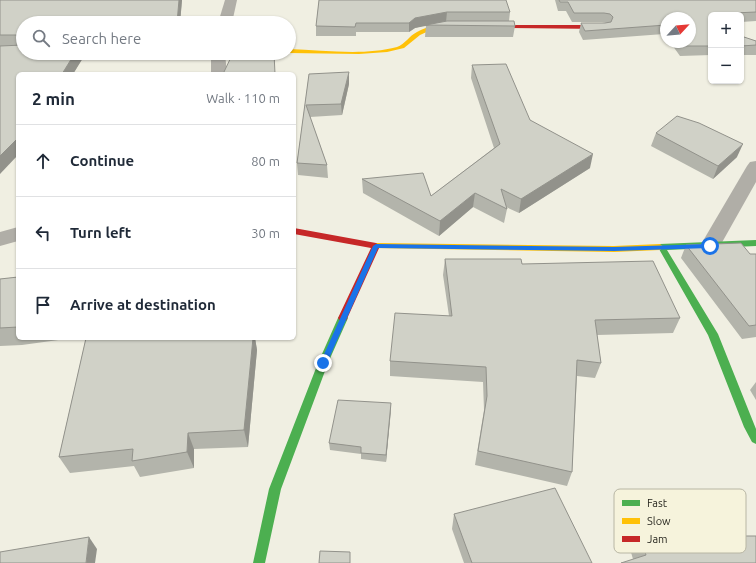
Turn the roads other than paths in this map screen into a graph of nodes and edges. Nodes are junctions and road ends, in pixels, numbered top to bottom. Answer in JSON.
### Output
{"nodes":[{"id":1,"x":231,"y":0,"type":"edge"},
{"id":2,"x":227,"y":16,"type":"edge"},
{"id":3,"x":602,"y":27,"type":"edge"},
{"id":4,"x":296,"y":51,"type":"edge"},
{"id":5,"x":218,"y":60,"type":"edge"},
{"id":6,"x":219,"y":72,"type":"edge"},
{"id":7,"x":756,"y":166,"type":"edge"},
{"id":8,"x":296,"y":231,"type":"edge"},
{"id":9,"x":16,"y":235,"type":"edge"},
{"id":10,"x":0,"y":239,"type":"edge"},
{"id":11,"x":756,"y":243,"type":"edge"},
{"id":12,"x":376,"y":246,"type":"junction"},
{"id":13,"x":710,"y":246,"type":"junction"},
{"id":14,"x":662,"y":248,"type":"junction"},
{"id":15,"x":756,"y":439,"type":"edge"},
{"id":16,"x":258,"y":563,"type":"edge"}],
"edges":[{"from":1,"to":2,"type":"street"},
{"from":3,"to":4,"type":"street"},
{"from":5,"to":6,"type":"street"},
{"from":7,"to":13,"type":"street"},
{"from":8,"to":12,"type":"street"},
{"from":9,"to":10,"type":"street"},
{"from":11,"to":13,"type":"street"},
{"from":12,"to":14,"type":"street"},
{"from":12,"to":16,"type":"street"},
{"from":13,"to":14,"type":"street"},
{"from":14,"to":15,"type":"street"}]}
